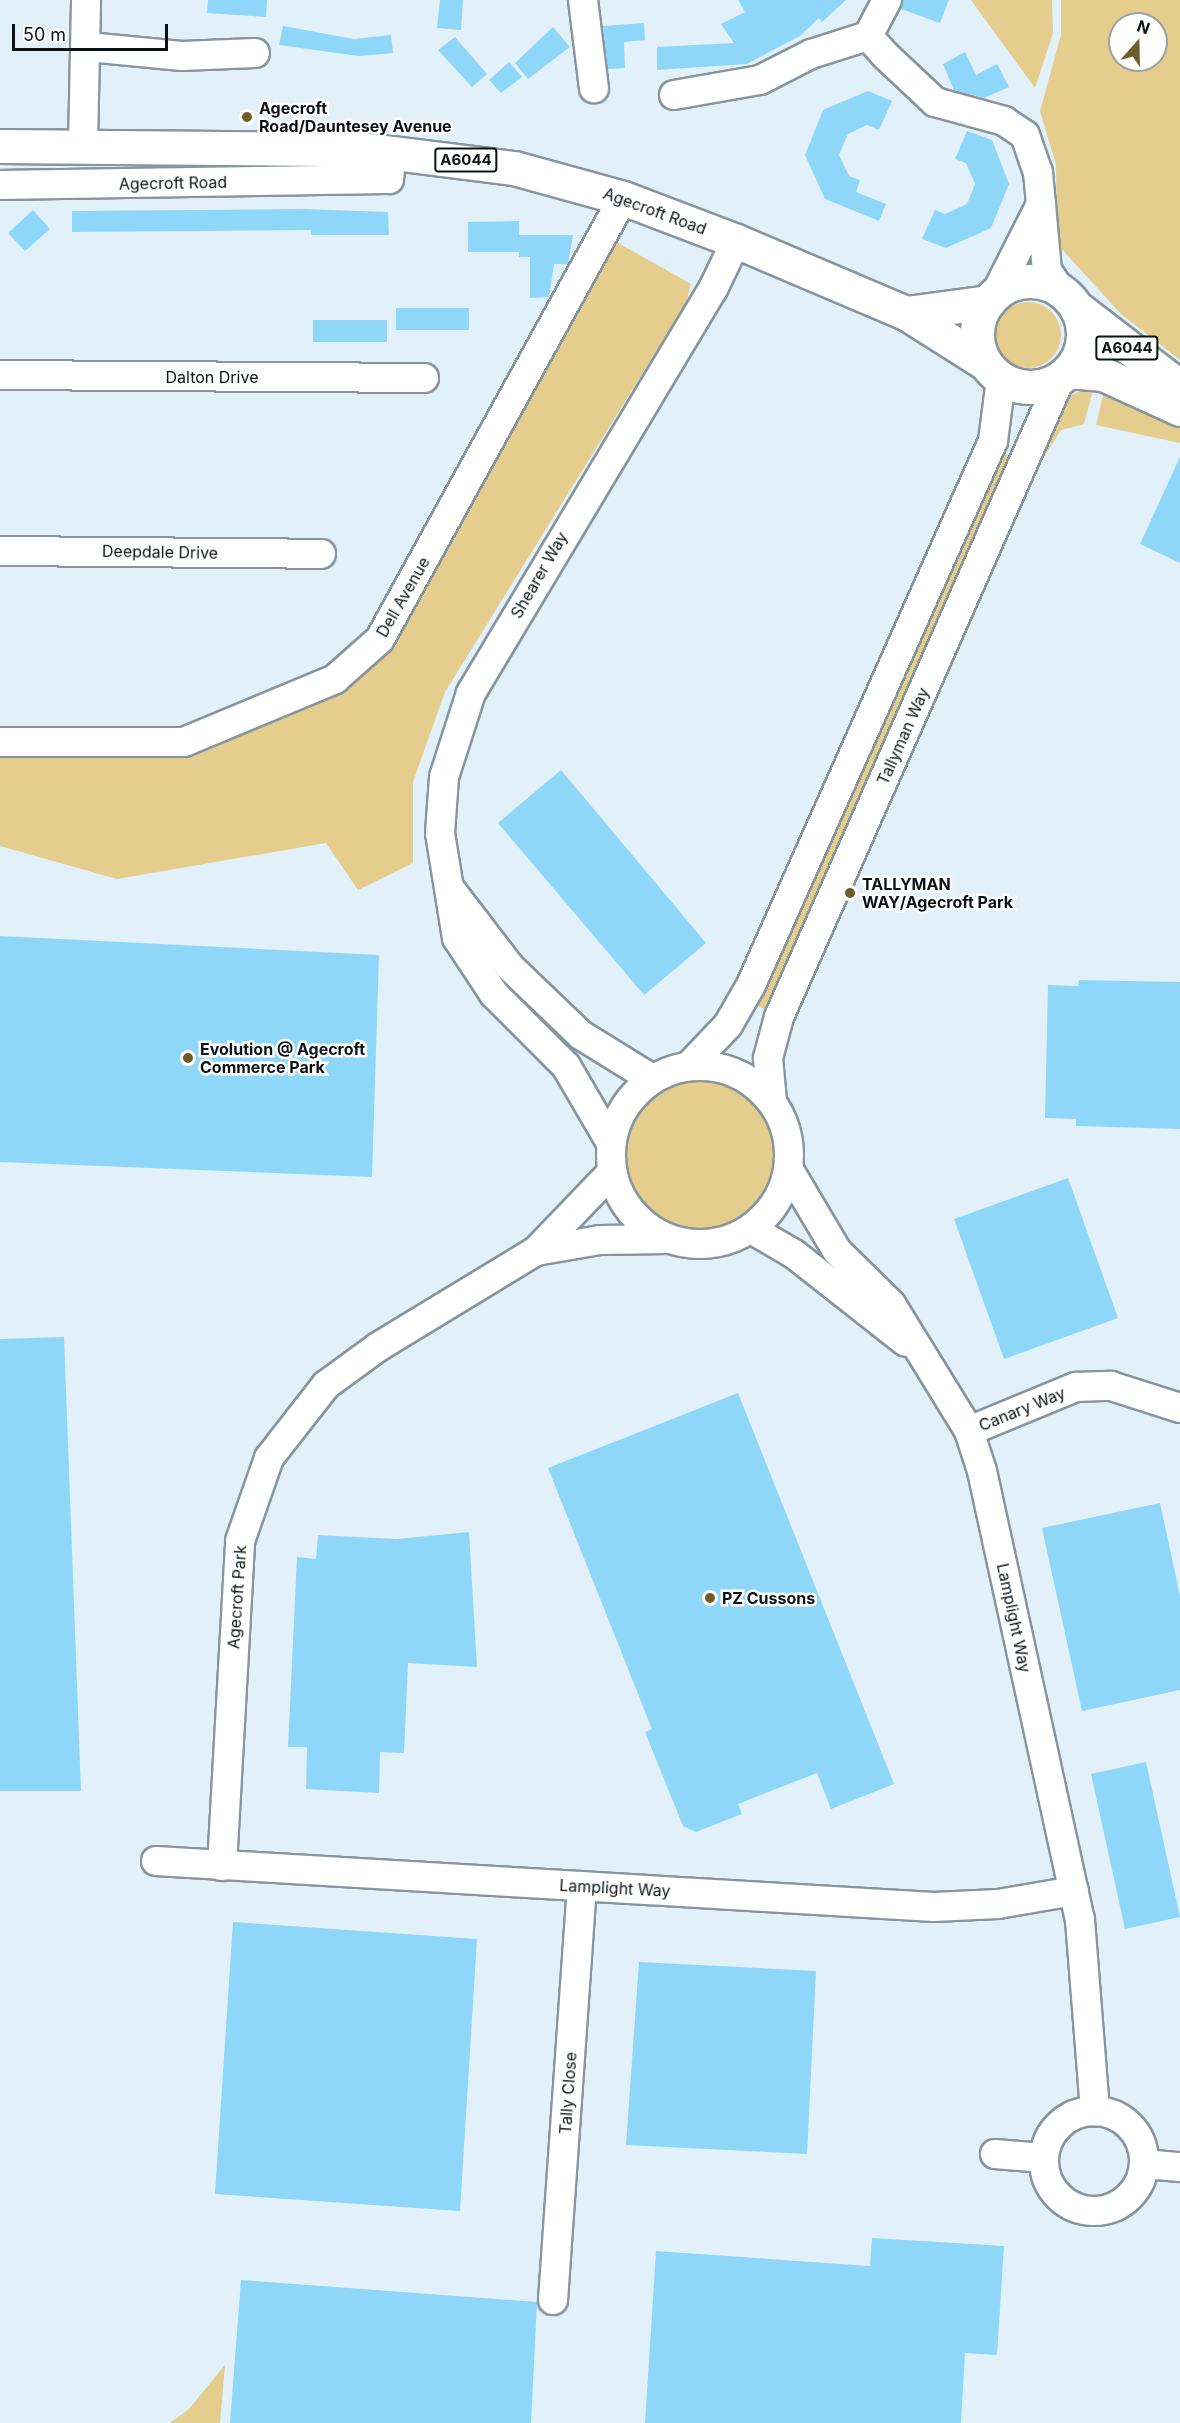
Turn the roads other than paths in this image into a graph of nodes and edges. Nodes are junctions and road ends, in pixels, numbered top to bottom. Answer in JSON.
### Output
{"nodes":[{"id":1,"x":86,"y":0,"type":"edge"},
{"id":2,"x":583,"y":0,"type":"edge"},
{"id":3,"x":887,"y":0,"type":"edge"},
{"id":4,"x":868,"y":36,"type":"junction"},
{"id":5,"x":88,"y":47,"type":"junction"},
{"id":6,"x":255,"y":53,"type":"dead end"},
{"id":7,"x":594,"y":90,"type":"dead end"},
{"id":8,"x":688,"y":102,"type":"dead end"},
{"id":9,"x":0,"y":146,"type":"edge"},
{"id":10,"x":83,"y":146,"type":"junction"},
{"id":11,"x":392,"y":151,"type":"junction"},
{"id":12,"x":0,"y":185,"type":"edge"},
{"id":13,"x":623,"y":198,"type":"junction"},
{"id":14,"x":1041,"y":202,"type":"junction"},
{"id":15,"x":736,"y":241,"type":"junction"},
{"id":16,"x":992,"y":298,"type":"junction"},
{"id":17,"x":1068,"y":298,"type":"junction"},
{"id":18,"x":906,"y":313,"type":"junction"},
{"id":19,"x":993,"y":371,"type":"junction"},
{"id":20,"x":1065,"y":374,"type":"junction"},
{"id":21,"x":0,"y":375,"type":"edge"},
{"id":22,"x":424,"y":378,"type":"dead end"},
{"id":23,"x":1180,"y":387,"type":"edge"},
{"id":24,"x":1180,"y":409,"type":"edge"},
{"id":25,"x":0,"y":551,"type":"edge"},
{"id":26,"x":321,"y":554,"type":"dead end"},
{"id":27,"x":0,"y":742,"type":"edge"},
{"id":28,"x":448,"y":886,"type":"junction"},
{"id":29,"x":690,"y":1065,"type":"junction"},
{"id":30,"x":652,"y":1079,"type":"junction"},
{"id":31,"x":772,"y":1101,"type":"junction"},
{"id":32,"x":611,"y":1143,"type":"junction"},
{"id":33,"x":789,"y":1170,"type":"junction"},
{"id":34,"x":612,"y":1172,"type":"junction"},
{"id":35,"x":751,"y":1229,"type":"junction"},
{"id":36,"x":669,"y":1239,"type":"junction"},
{"id":37,"x":536,"y":1251,"type":"junction"},
{"id":38,"x":924,"y":1357,"type":"junction"},
{"id":39,"x":1180,"y":1408,"type":"edge"},
{"id":40,"x":969,"y":1431,"type":"junction"},
{"id":41,"x":156,"y":1861,"type":"dead end"},
{"id":42,"x":222,"y":1866,"type":"junction"},
{"id":43,"x":582,"y":1886,"type":"junction"},
{"id":44,"x":1074,"y":1891,"type":"junction"},
{"id":45,"x":1095,"y":2111,"type":"junction"},
{"id":46,"x":995,"y":2154,"type":"dead end"},
{"id":47,"x":1044,"y":2158,"type":"junction"},
{"id":48,"x":1144,"y":2164,"type":"junction"},
{"id":49,"x":1180,"y":2167,"type":"edge"},
{"id":50,"x":553,"y":2300,"type":"dead end"}],
"edges":[{"from":1,"to":5,"type":"street"},
{"from":2,"to":7,"type":"street"},
{"from":3,"to":4,"type":"street"},
{"from":4,"to":8,"type":"street"},
{"from":4,"to":14,"type":"street"},
{"from":5,"to":6,"type":"street"},
{"from":5,"to":10,"type":"street"},
{"from":9,"to":10,"type":"main road","name":"Agecroft Road","number":"A6044"},
{"from":10,"to":11,"type":"main road","name":"Agecroft Road","number":"A6044"},
{"from":11,"to":12,"type":"street","name":"Agecroft Road"},
{"from":11,"to":13,"type":"main road","name":"Agecroft Road","number":"A6044"},
{"from":13,"to":15,"type":"main road","name":"Agecroft Road","number":"A6044"},
{"from":13,"to":27,"type":"street","name":"Dell Avenue"},
{"from":14,"to":16,"type":"street"},
{"from":14,"to":17,"type":"street"},
{"from":15,"to":18,"type":"main road","name":"Agecroft Road","number":"A6044"},
{"from":15,"to":28,"type":"street","name":"Shearer Way"},
{"from":16,"to":17,"type":"main road"},
{"from":16,"to":18,"type":"main road"},
{"from":16,"to":19,"type":"main road"},
{"from":17,"to":20,"type":"main road"},
{"from":17,"to":23,"type":"main road","number":"A6044"},
{"from":18,"to":19,"type":"main road","name":"Agecroft Road","number":"A6044"},
{"from":19,"to":20,"type":"main road"},
{"from":19,"to":29,"type":"street"},
{"from":20,"to":24,"type":"main road","number":"A6044"},
{"from":20,"to":31,"type":"street","name":"Tallyman Way"},
{"from":21,"to":22,"type":"street","name":"Dalton Drive"},
{"from":25,"to":26,"type":"street","name":"Deepdale Drive"},
{"from":28,"to":30,"type":"street"},
{"from":28,"to":32,"type":"street","name":"Shearer Way"},
{"from":29,"to":30,"type":"street"},
{"from":29,"to":31,"type":"street"},
{"from":30,"to":32,"type":"street"},
{"from":31,"to":33,"type":"street"},
{"from":32,"to":34,"type":"street"},
{"from":33,"to":35,"type":"street"},
{"from":33,"to":38,"type":"street","name":"Lamplight Way"},
{"from":34,"to":36,"type":"street"},
{"from":34,"to":37,"type":"street"},
{"from":35,"to":36,"type":"street"},
{"from":35,"to":38,"type":"street"},
{"from":36,"to":37,"type":"street"},
{"from":37,"to":42,"type":"street","name":"Agecroft Park"},
{"from":38,"to":40,"type":"street","name":"Lamplight Way"},
{"from":39,"to":40,"type":"street","name":"Canary Way"},
{"from":40,"to":44,"type":"street","name":"Lamplight Way"},
{"from":41,"to":42,"type":"street","name":"Lamplight Way"},
{"from":42,"to":43,"type":"street","name":"Lamplight Way"},
{"from":43,"to":44,"type":"street","name":"Lamplight Way"},
{"from":43,"to":50,"type":"street","name":"Tally Close"},
{"from":44,"to":45,"type":"street","name":"Lamplight Way"},
{"from":45,"to":47,"type":"street"},
{"from":45,"to":48,"type":"street"},
{"from":46,"to":47,"type":"street"},
{"from":47,"to":48,"type":"street"},
{"from":48,"to":49,"type":"street"}]}
